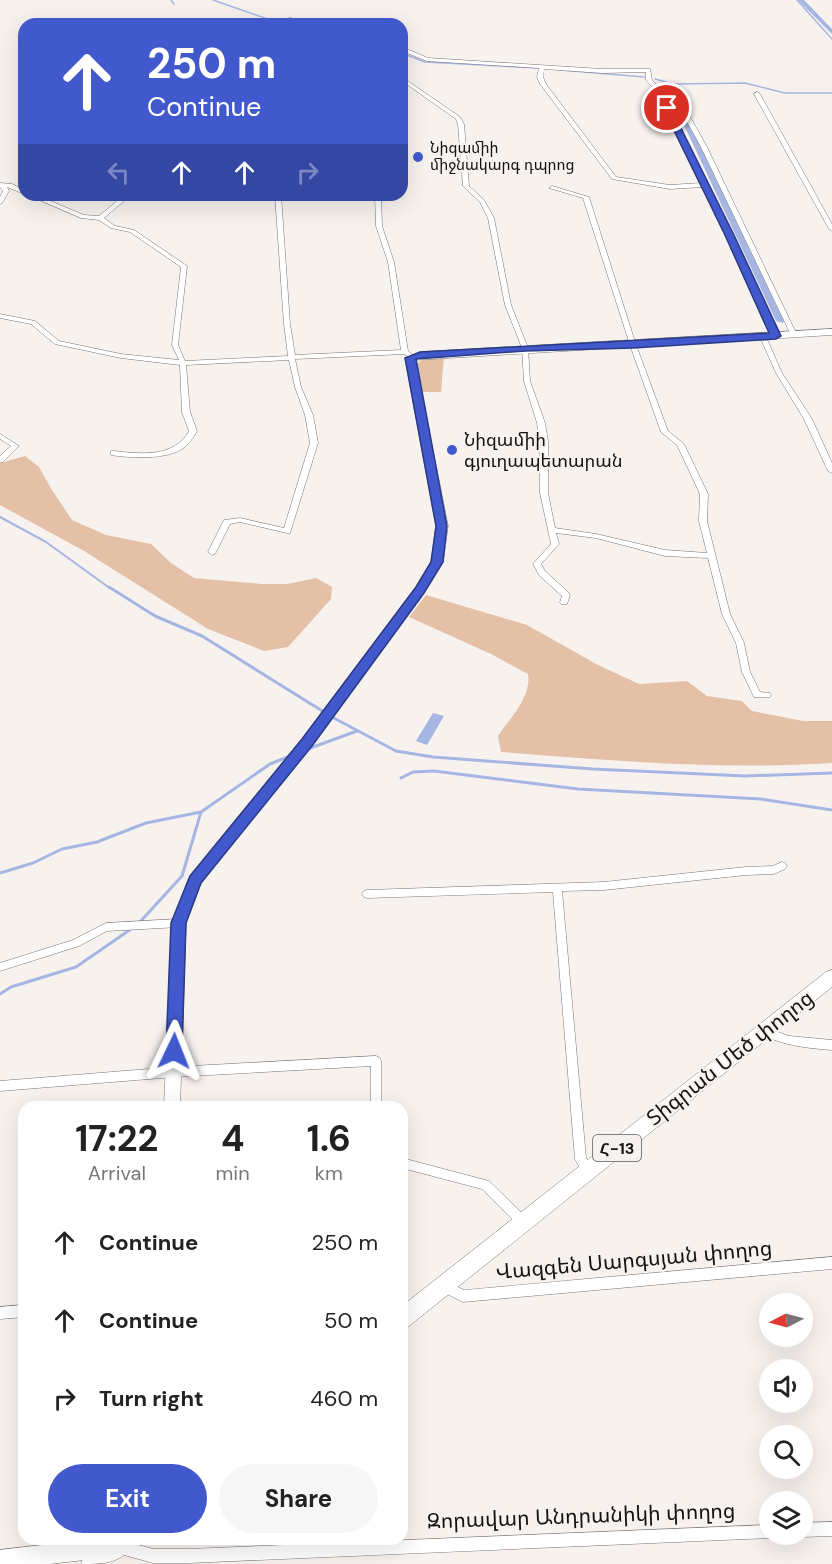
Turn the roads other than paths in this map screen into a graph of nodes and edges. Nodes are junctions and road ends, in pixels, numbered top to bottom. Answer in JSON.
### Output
{"nodes":[{"id":1,"x":408,"y":51,"type":"edge"},
{"id":2,"x":542,"y":66,"type":"junction"},
{"id":3,"x":408,"y":83,"type":"edge"},
{"id":4,"x":657,"y":89,"type":"junction"},
{"id":5,"x":757,"y":94,"type":"dead end"},
{"id":6,"x":2,"y":185,"type":"edge"},
{"id":7,"x":705,"y":186,"type":"junction"},
{"id":8,"x":552,"y":188,"type":"dead end"},
{"id":9,"x":18,"y":189,"type":"edge"},
{"id":10,"x":45,"y":201,"type":"edge"},
{"id":11,"x":121,"y":201,"type":"edge"},
{"id":12,"x":278,"y":201,"type":"edge"},
{"id":13,"x":378,"y":201,"type":"edge"},
{"id":14,"x":0,"y":202,"type":"edge"},
{"id":15,"x":100,"y":218,"type":"junction"},
{"id":16,"x":832,"y":229,"type":"edge"},
{"id":17,"x":744,"y":232,"type":"junction"},
{"id":18,"x":729,"y":233,"type":"junction"},
{"id":19,"x":0,"y":307,"type":"edge"},
{"id":20,"x":2,"y":316,"type":"edge"},
{"id":21,"x":832,"y":332,"type":"edge"},
{"id":22,"x":794,"y":335,"type":"junction"},
{"id":23,"x":776,"y":336,"type":"junction"},
{"id":24,"x":763,"y":337,"type":"junction"},
{"id":25,"x":633,"y":345,"type":"junction"},
{"id":26,"x":525,"y":348,"type":"junction"},
{"id":27,"x":409,"y":354,"type":"junction"},
{"id":28,"x":292,"y":359,"type":"junction"},
{"id":29,"x":183,"y":363,"type":"junction"},
{"id":30,"x":0,"y":436,"type":"edge"},
{"id":31,"x":114,"y":453,"type":"dead end"},
{"id":32,"x":0,"y":460,"type":"edge"},
{"id":33,"x":832,"y":471,"type":"edge"},
{"id":34,"x":552,"y":531,"type":"junction"},
{"id":35,"x":212,"y":552,"type":"dead end"},
{"id":36,"x":711,"y":556,"type":"junction"},
{"id":37,"x":564,"y":602,"type":"dead end"},
{"id":38,"x":767,"y":695,"type":"dead end"},
{"id":39,"x":782,"y":866,"type":"dead end"},
{"id":40,"x":557,"y":887,"type":"junction"},
{"id":41,"x":367,"y":894,"type":"dead end"},
{"id":42,"x":178,"y":923,"type":"junction"},
{"id":43,"x":0,"y":967,"type":"edge"},
{"id":44,"x":832,"y":977,"type":"edge"},
{"id":45,"x":765,"y":1030,"type":"junction"},
{"id":46,"x":832,"y":1046,"type":"edge"},
{"id":47,"x":174,"y":1072,"type":"junction"},
{"id":48,"x":0,"y":1086,"type":"edge"},
{"id":49,"x":172,"y":1101,"type":"edge"},
{"id":50,"x":376,"y":1101,"type":"edge"},
{"id":51,"x":408,"y":1165,"type":"edge"},
{"id":52,"x":588,"y":1171,"type":"junction"},
{"id":53,"x":522,"y":1221,"type":"junction"},
{"id":54,"x":832,"y":1263,"type":"edge"},
{"id":55,"x":443,"y":1286,"type":"junction"},
{"id":56,"x":18,"y":1312,"type":"edge"},
{"id":57,"x":0,"y":1313,"type":"edge"},
{"id":58,"x":408,"y":1314,"type":"edge"},
{"id":59,"x":832,"y":1528,"type":"edge"},
{"id":60,"x":813,"y":1529,"type":"edge"},
{"id":61,"x":759,"y":1532,"type":"edge"},
{"id":62,"x":106,"y":1545,"type":"edge"},
{"id":63,"x":117,"y":1545,"type":"edge"},
{"id":64,"x":124,"y":1545,"type":"edge"},
{"id":65,"x":0,"y":1560,"type":"edge"},
{"id":66,"x":153,"y":1560,"type":"edge"},
{"id":67,"x":92,"y":1564,"type":"edge"}],
"edges":[{"from":1,"to":2,"type":"street"},
{"from":2,"to":4,"type":"street"},
{"from":2,"to":7,"type":"street"},
{"from":3,"to":26,"type":"street"},
{"from":4,"to":7,"type":"street"},
{"from":4,"to":17,"type":"street"},
{"from":5,"to":16,"type":"street"},
{"from":6,"to":9,"type":"street"},
{"from":6,"to":14,"type":"street"},
{"from":7,"to":18,"type":"street"},
{"from":8,"to":25,"type":"street"},
{"from":10,"to":15,"type":"street"},
{"from":11,"to":15,"type":"street"},
{"from":12,"to":28,"type":"street"},
{"from":13,"to":27,"type":"street"},
{"from":15,"to":29,"type":"street"},
{"from":17,"to":18,"type":"street"},
{"from":17,"to":22,"type":"street"},
{"from":18,"to":23,"type":"street"},
{"from":19,"to":20,"type":"street"},
{"from":20,"to":29,"type":"street"},
{"from":21,"to":22,"type":"main road"},
{"from":22,"to":23,"type":"main road"},
{"from":23,"to":24,"type":"main road"},
{"from":24,"to":25,"type":"main road"},
{"from":24,"to":33,"type":"street"},
{"from":25,"to":26,"type":"main road"},
{"from":25,"to":36,"type":"street"},
{"from":26,"to":27,"type":"main road"},
{"from":26,"to":34,"type":"street"},
{"from":27,"to":28,"type":"street"},
{"from":27,"to":42,"type":"main road"},
{"from":28,"to":29,"type":"street"},
{"from":28,"to":35,"type":"street"},
{"from":29,"to":31,"type":"street"},
{"from":30,"to":32,"type":"street"},
{"from":34,"to":36,"type":"street"},
{"from":34,"to":37,"type":"street"},
{"from":36,"to":38,"type":"street"},
{"from":39,"to":40,"type":"street"},
{"from":40,"to":41,"type":"street"},
{"from":40,"to":52,"type":"street"},
{"from":42,"to":43,"type":"street"},
{"from":42,"to":47,"type":"main road"},
{"from":44,"to":45,"type":"main road","name":"Տիգրան Մեծ փողոց","number":"Հ-13"},
{"from":45,"to":46,"type":"street"},
{"from":45,"to":52,"type":"main road","name":"Տիգրան Մեծ փողոց","number":"Հ-13"},
{"from":47,"to":48,"type":"street"},
{"from":47,"to":49,"type":"main road"},
{"from":47,"to":50,"type":"street"},
{"from":51,"to":53,"type":"street"},
{"from":52,"to":53,"type":"main road","name":"Տիգրան Մեծ փողոց","number":"Հ-13"},
{"from":53,"to":55,"type":"main road","name":"Տիգրան Մեծ փողոց","number":"Հ-13"},
{"from":54,"to":55,"type":"street","name":"Վազգեն Սարգսյան փողոց"},
{"from":55,"to":58,"type":"main road","name":"Տիգրան Մեծ փողոց","number":"Հ-13"},
{"from":56,"to":57,"type":"street"},
{"from":59,"to":60,"type":"street"},
{"from":61,"to":66,"type":"street","name":"Զորավար Անդրանիկի փողոց"},
{"from":62,"to":65,"type":"main road","name":"Զորավար Անդրանիկի փողոց"},
{"from":63,"to":67,"type":"main road"},
{"from":64,"to":66,"type":"street","name":"Զորավար Անդրանիկի փողոց"}]}
